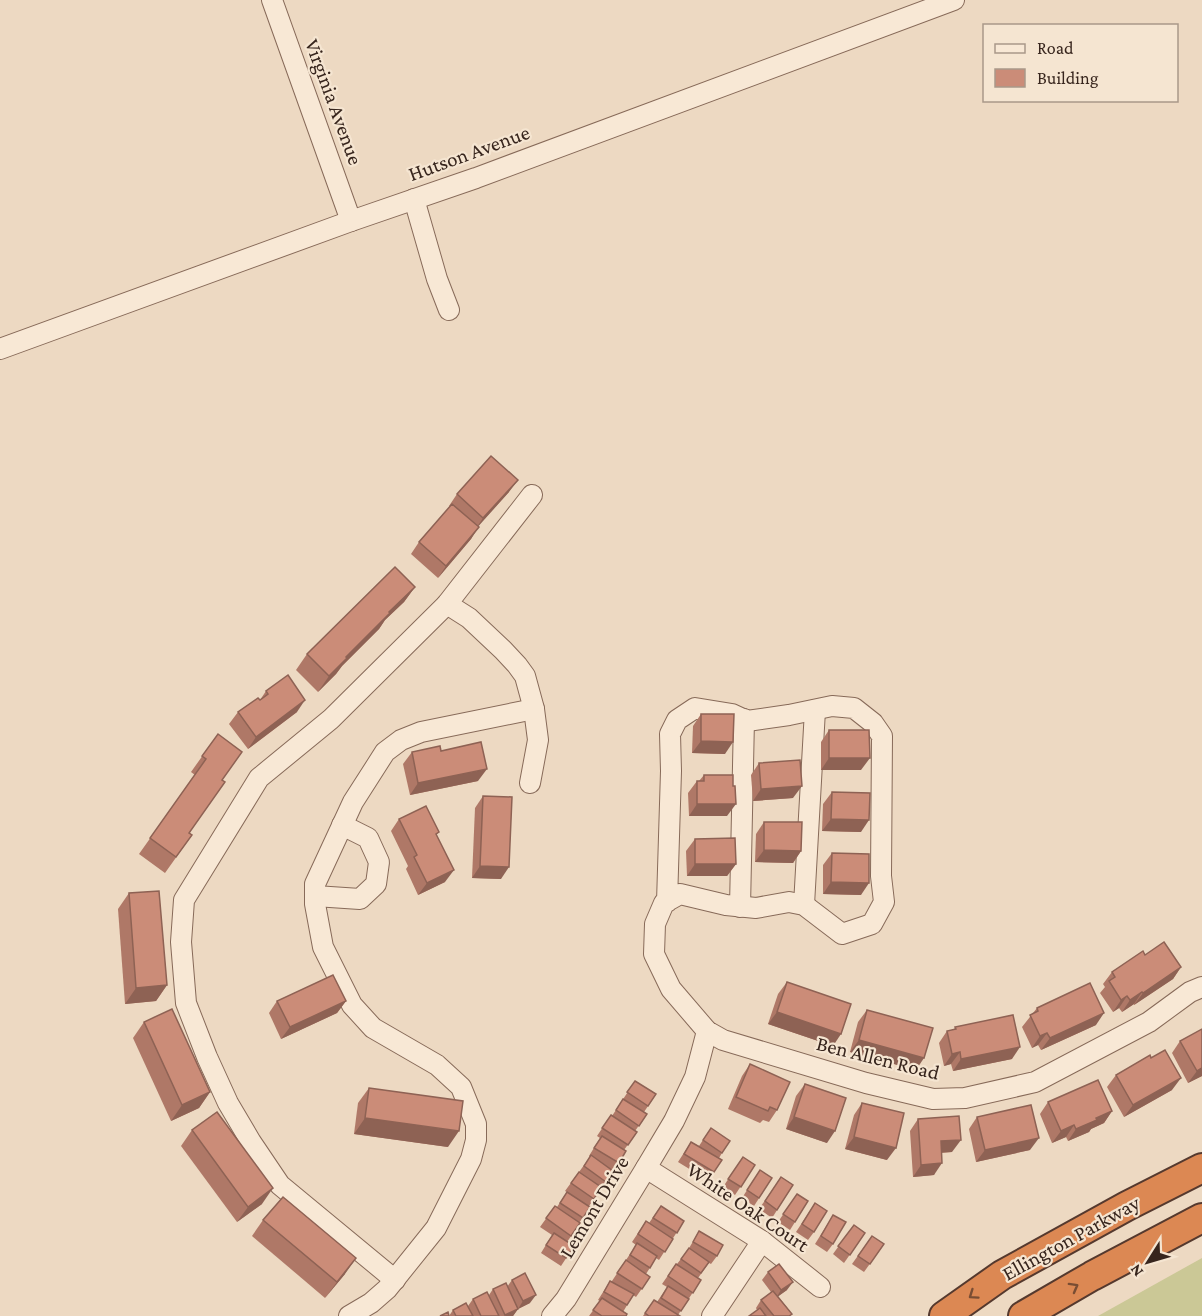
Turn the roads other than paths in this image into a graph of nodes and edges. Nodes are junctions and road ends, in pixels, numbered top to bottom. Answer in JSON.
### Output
{"nodes":[{"id":1,"x":272,"y":0,"type":"edge"},
{"id":2,"x":954,"y":0,"type":"edge"},
{"id":3,"x":414,"y":199,"type":"junction"},
{"id":4,"x":351,"y":221,"type":"junction"},
{"id":5,"x":449,"y":310,"type":"dead end"},
{"id":6,"x":0,"y":349,"type":"edge"},
{"id":7,"x":532,"y":495,"type":"dead end"},
{"id":8,"x":447,"y":604,"type":"junction"},
{"id":9,"x":534,"y":709,"type":"junction"},
{"id":10,"x":815,"y":710,"type":"junction"},
{"id":11,"x":744,"y":719,"type":"junction"},
{"id":12,"x":530,"y":783,"type":"dead end"},
{"id":13,"x":342,"y":825,"type":"junction"},
{"id":14,"x":315,"y":896,"type":"junction"},
{"id":15,"x":667,"y":902,"type":"junction"},
{"id":16,"x":804,"y":905,"type":"junction"},
{"id":17,"x":740,"y":906,"type":"junction"},
{"id":18,"x":1202,"y":987,"type":"edge"},
{"id":19,"x":707,"y":1031,"type":"junction"},
{"id":20,"x":646,"y":1168,"type":"junction"},
{"id":21,"x":1202,"y":1168,"type":"edge"},
{"id":22,"x":1202,"y":1218,"type":"edge"},
{"id":23,"x":762,"y":1240,"type":"junction"},
{"id":24,"x":395,"y":1280,"type":"junction"},
{"id":25,"x":820,"y":1287,"type":"dead end"},
{"id":26,"x":349,"y":1316,"type":"edge"},
{"id":27,"x":552,"y":1316,"type":"edge"},
{"id":28,"x":712,"y":1316,"type":"edge"},
{"id":29,"x":944,"y":1316,"type":"edge"},
{"id":30,"x":1023,"y":1316,"type":"edge"}],
"edges":[{"from":1,"to":4,"type":"street","name":"Virginia Avenue"},
{"from":2,"to":3,"type":"street","name":"Hutson Avenue"},
{"from":3,"to":4,"type":"street","name":"Hutson Avenue"},
{"from":3,"to":5,"type":"street"},
{"from":4,"to":6,"type":"street","name":"Hutson Avenue"},
{"from":7,"to":8,"type":"street"},
{"from":8,"to":9,"type":"street"},
{"from":8,"to":24,"type":"street"},
{"from":9,"to":12,"type":"street"},
{"from":9,"to":13,"type":"street"},
{"from":10,"to":11,"type":"street"},
{"from":10,"to":16,"type":"street"},
{"from":10,"to":16,"type":"street"},
{"from":11,"to":15,"type":"street"},
{"from":11,"to":17,"type":"street"},
{"from":13,"to":14,"type":"street"},
{"from":13,"to":14,"type":"street"},
{"from":14,"to":24,"type":"street"},
{"from":15,"to":17,"type":"street"},
{"from":15,"to":19,"type":"street","name":"Ben Allen Road"},
{"from":16,"to":17,"type":"street"},
{"from":18,"to":19,"type":"street","name":"Ben Allen Road"},
{"from":19,"to":20,"type":"street","name":"Lemont Drive"},
{"from":20,"to":23,"type":"street","name":"White Oak Court"},
{"from":20,"to":27,"type":"street","name":"Lemont Drive"},
{"from":21,"to":29,"type":"highway","name":"Ellington Parkway","one_way":true},
{"from":30,"to":22,"type":"highway","name":"Ellington Parkway","one_way":true},
{"from":23,"to":25,"type":"street","name":"White Oak Court"},
{"from":23,"to":28,"type":"street"},
{"from":24,"to":26,"type":"street"}]}
